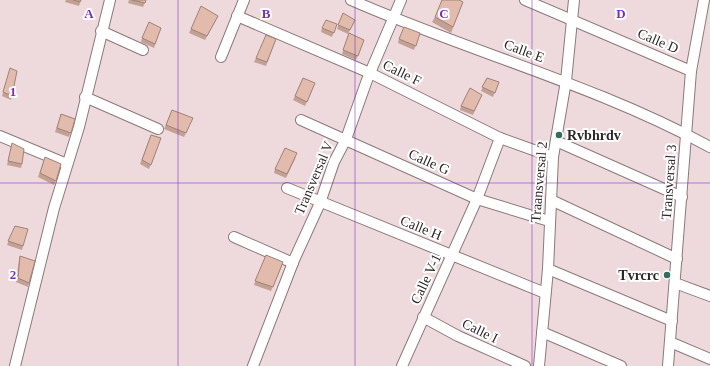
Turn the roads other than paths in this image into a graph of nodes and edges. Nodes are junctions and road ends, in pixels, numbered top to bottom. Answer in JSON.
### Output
{"nodes":[{"id":1,"x":110,"y":0,"type":"edge"},
{"id":2,"x":244,"y":0,"type":"edge"},
{"id":3,"x":351,"y":0,"type":"edge"},
{"id":4,"x":401,"y":0,"type":"edge"},
{"id":5,"x":525,"y":0,"type":"edge"},
{"id":6,"x":574,"y":0,"type":"edge"},
{"id":7,"x":704,"y":0,"type":"edge"},
{"id":8,"x":237,"y":16,"type":"junction"},
{"id":9,"x":393,"y":18,"type":"junction"},
{"id":10,"x":572,"y":20,"type":"junction"},
{"id":11,"x":101,"y":31,"type":"junction"},
{"id":12,"x":143,"y":50,"type":"dead end"},
{"id":13,"x":222,"y":57,"type":"dead end"},
{"id":14,"x":691,"y":71,"type":"junction"},
{"id":15,"x":370,"y":73,"type":"junction"},
{"id":16,"x":566,"y":81,"type":"junction"},
{"id":17,"x":85,"y":97,"type":"junction"},
{"id":18,"x":301,"y":120,"type":"dead end"},
{"id":19,"x":158,"y":129,"type":"dead end"},
{"id":20,"x":686,"y":134,"type":"junction"},
{"id":21,"x":0,"y":136,"type":"edge"},
{"id":22,"x":500,"y":138,"type":"junction"},
{"id":23,"x":346,"y":139,"type":"junction"},
{"id":24,"x":556,"y":141,"type":"junction"},
{"id":25,"x":710,"y":147,"type":"edge"},
{"id":26,"x":553,"y":157,"type":"junction"},
{"id":27,"x":67,"y":164,"type":"junction"},
{"id":28,"x":287,"y":188,"type":"dead end"},
{"id":29,"x":682,"y":197,"type":"junction"},
{"id":30,"x":477,"y":199,"type":"junction"},
{"id":31,"x":551,"y":200,"type":"junction"},
{"id":32,"x":320,"y":203,"type":"junction"},
{"id":33,"x":549,"y":222,"type":"junction"},
{"id":34,"x":234,"y":237,"type":"dead end"},
{"id":35,"x":452,"y":256,"type":"junction"},
{"id":36,"x":677,"y":259,"type":"junction"},
{"id":37,"x":293,"y":263,"type":"junction"},
{"id":38,"x":548,"y":269,"type":"junction"},
{"id":39,"x":675,"y":283,"type":"junction"},
{"id":40,"x":545,"y":293,"type":"junction"},
{"id":41,"x":710,"y":296,"type":"edge"},
{"id":42,"x":423,"y":318,"type":"junction"},
{"id":43,"x":672,"y":321,"type":"junction"},
{"id":44,"x":542,"y":332,"type":"junction"},
{"id":45,"x":670,"y":342,"type":"junction"},
{"id":46,"x":710,"y":359,"type":"edge"},
{"id":47,"x":15,"y":366,"type":"edge"},
{"id":48,"x":253,"y":366,"type":"edge"},
{"id":49,"x":402,"y":366,"type":"edge"},
{"id":50,"x":525,"y":366,"type":"edge"},
{"id":51,"x":539,"y":366,"type":"edge"},
{"id":52,"x":621,"y":366,"type":"edge"},
{"id":53,"x":668,"y":366,"type":"edge"}],
"edges":[{"from":1,"to":11,"type":"street"},
{"from":2,"to":8,"type":"street"},
{"from":3,"to":9,"type":"street","name":"Calle E"},
{"from":4,"to":9,"type":"street","name":"Transversal V"},
{"from":5,"to":10,"type":"street","name":"Calle D"},
{"from":6,"to":10,"type":"street","name":"Traansversal 2"},
{"from":7,"to":14,"type":"street","name":"Transversal 3"},
{"from":8,"to":13,"type":"street"},
{"from":8,"to":15,"type":"street","name":"Calle F"},
{"from":9,"to":15,"type":"street","name":"Transversal V"},
{"from":9,"to":16,"type":"street","name":"Calle E"},
{"from":10,"to":14,"type":"street","name":"Calle D"},
{"from":10,"to":16,"type":"street","name":"Traansversal 2"},
{"from":11,"to":12,"type":"street"},
{"from":11,"to":17,"type":"street"},
{"from":14,"to":20,"type":"street","name":"Transversal 3"},
{"from":15,"to":22,"type":"street","name":"Calle F"},
{"from":15,"to":23,"type":"street","name":"Transversal V"},
{"from":16,"to":20,"type":"street","name":"Calle E"},
{"from":16,"to":24,"type":"street","name":"Traansversal 2"},
{"from":17,"to":19,"type":"street"},
{"from":17,"to":27,"type":"street"},
{"from":18,"to":23,"type":"street","name":"Calle G"},
{"from":20,"to":25,"type":"street","name":"Calle E"},
{"from":20,"to":29,"type":"street","name":"Transversal 3"},
{"from":21,"to":27,"type":"street"},
{"from":22,"to":26,"type":"street","name":"Calle F"},
{"from":22,"to":30,"type":"street","name":"Calle V-1"},
{"from":23,"to":30,"type":"street","name":"Calle G"},
{"from":23,"to":32,"type":"street","name":"Transversal V"},
{"from":24,"to":26,"type":"street","name":"Traansversal 2"},
{"from":24,"to":29,"type":"street"},
{"from":26,"to":31,"type":"street","name":"Traansversal 2"},
{"from":27,"to":47,"type":"street"},
{"from":28,"to":32,"type":"street","name":"Calle H"},
{"from":29,"to":36,"type":"street","name":"Transversal 3"},
{"from":30,"to":33,"type":"street","name":"Calle G"},
{"from":30,"to":35,"type":"street","name":"Calle V-1"},
{"from":31,"to":33,"type":"street","name":"Traansversal 2"},
{"from":31,"to":36,"type":"street"},
{"from":32,"to":35,"type":"street","name":"Calle H"},
{"from":32,"to":37,"type":"street","name":"Transversal V"},
{"from":33,"to":38,"type":"street","name":"Traansversal 2"},
{"from":34,"to":37,"type":"street"},
{"from":35,"to":40,"type":"street","name":"Calle H"},
{"from":35,"to":42,"type":"street","name":"Calle V-1"},
{"from":36,"to":39,"type":"street","name":"Transversal 3"},
{"from":37,"to":48,"type":"street","name":"Transversal V"},
{"from":38,"to":40,"type":"street","name":"Traansversal 2"},
{"from":38,"to":43,"type":"street"},
{"from":39,"to":41,"type":"street"},
{"from":39,"to":43,"type":"street","name":"Transversal 3"},
{"from":40,"to":44,"type":"street","name":"Traansversal 2"},
{"from":42,"to":49,"type":"street","name":"Calle V-1"},
{"from":42,"to":50,"type":"street","name":"Calle I"},
{"from":43,"to":45,"type":"street","name":"Transversal 3"},
{"from":44,"to":51,"type":"street","name":"Traansversal 2"},
{"from":44,"to":52,"type":"street"},
{"from":45,"to":46,"type":"street"},
{"from":45,"to":53,"type":"street","name":"Transversal 3"}]}
